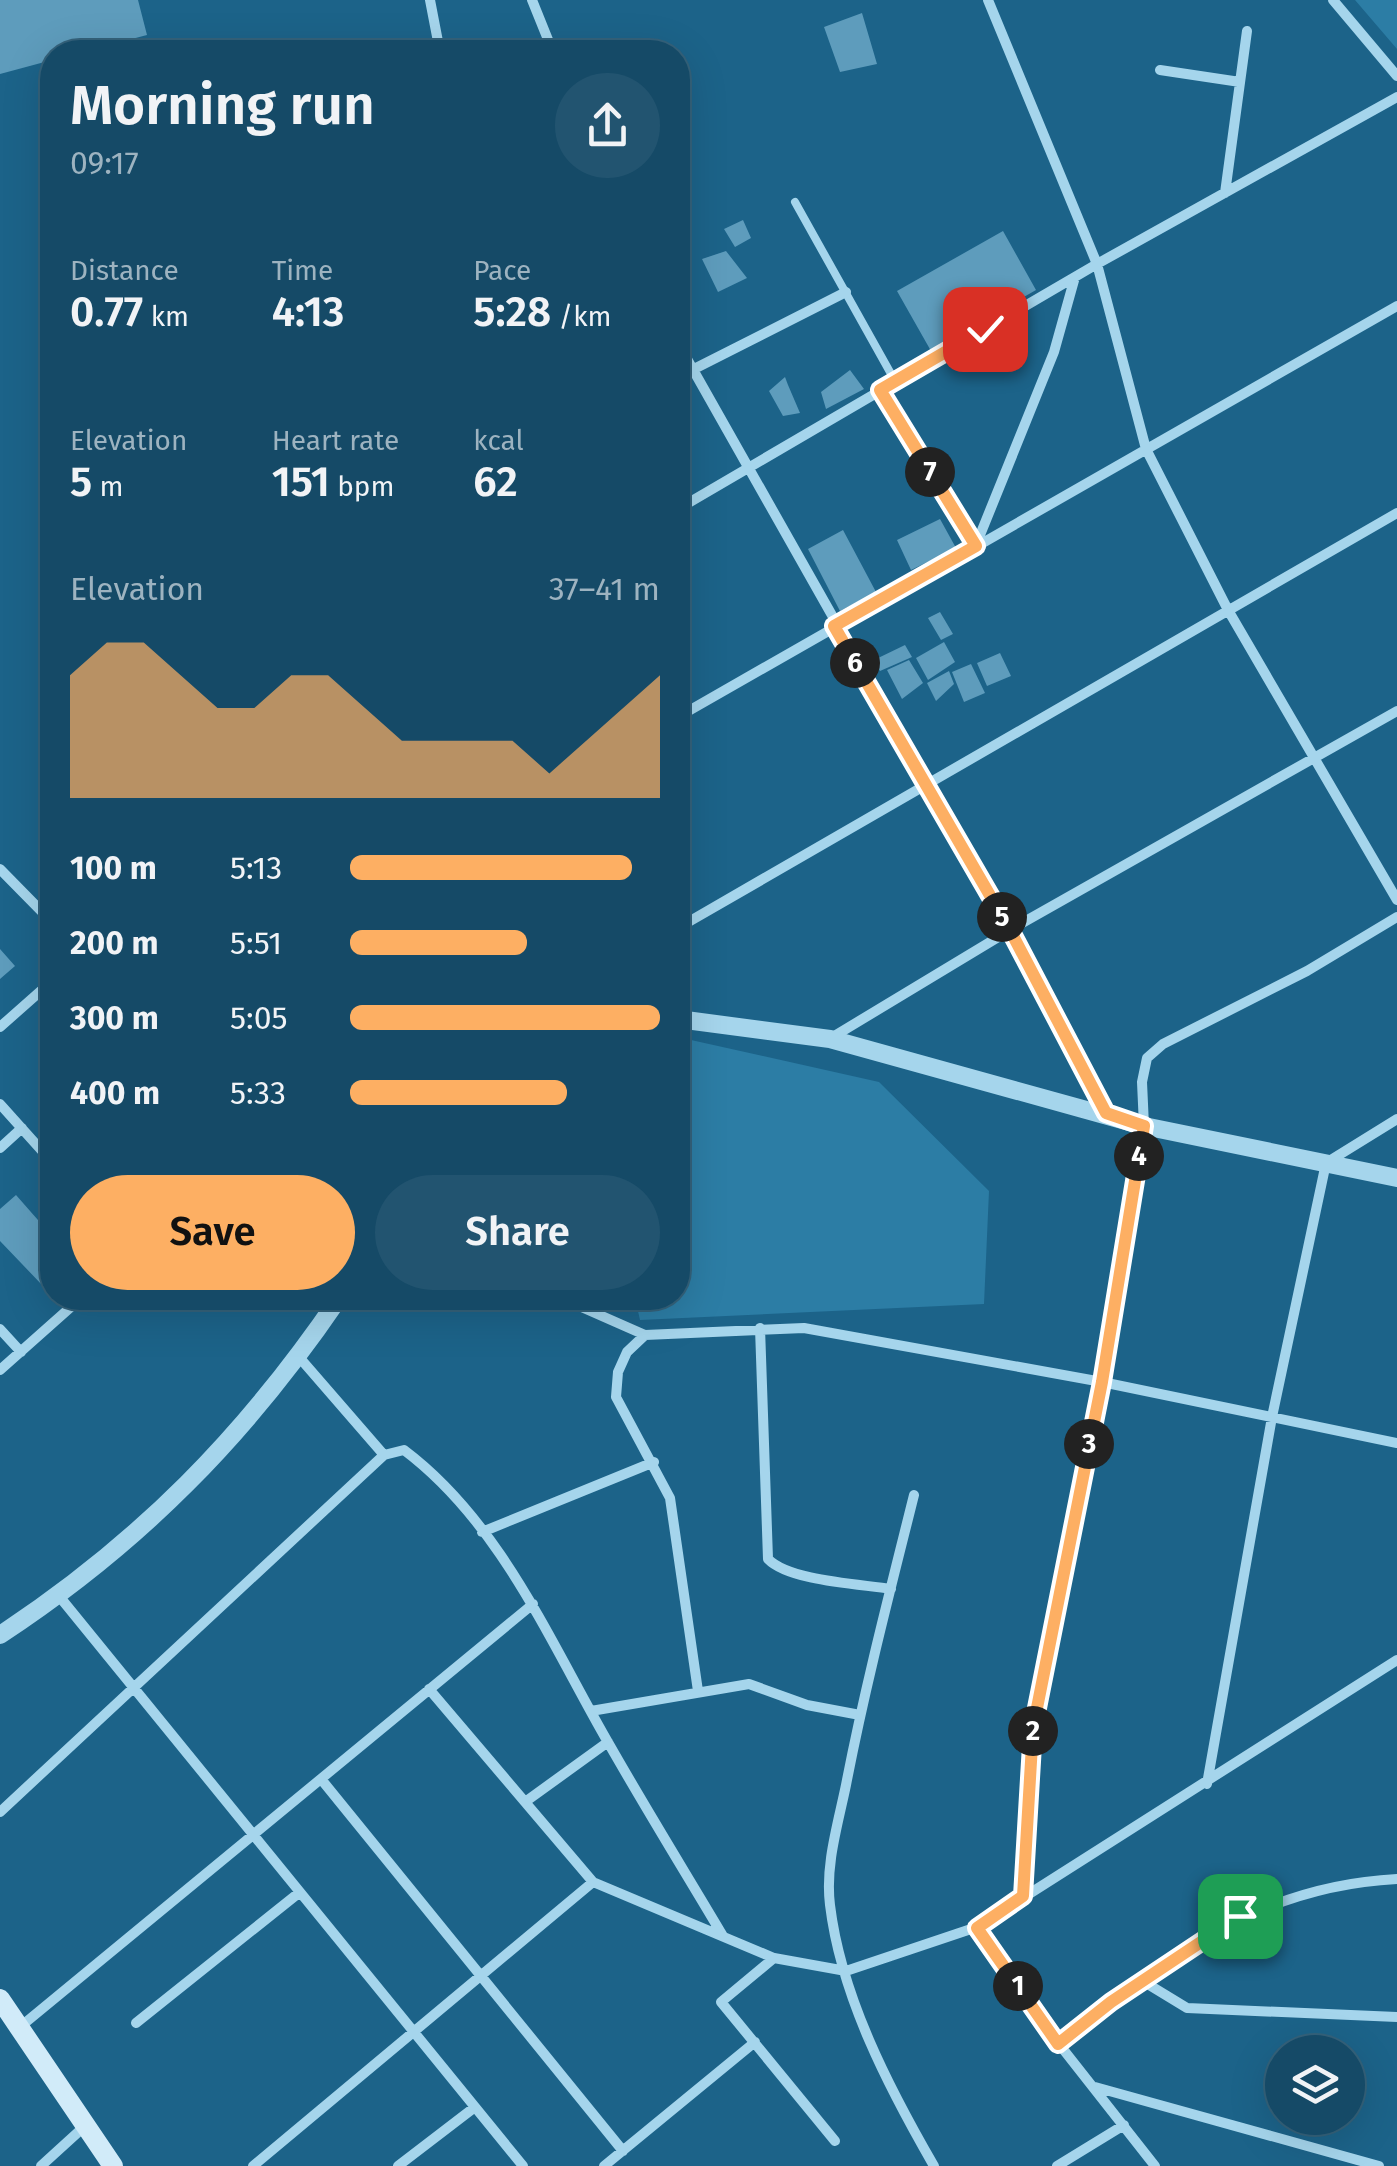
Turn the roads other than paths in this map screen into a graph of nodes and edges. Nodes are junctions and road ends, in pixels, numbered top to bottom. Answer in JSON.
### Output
{"nodes":[{"id":1,"x":430,"y":0,"type":"edge"},
{"id":2,"x":532,"y":0,"type":"edge"},
{"id":3,"x":988,"y":0,"type":"edge"},
{"id":4,"x":1333,"y":0,"type":"edge"},
{"id":5,"x":1247,"y":31,"type":"dead end"},
{"id":6,"x":438,"y":40,"type":"edge"},
{"id":7,"x":548,"y":40,"type":"edge"},
{"id":8,"x":1160,"y":70,"type":"dead end"},
{"id":9,"x":1397,"y":76,"type":"edge"},
{"id":10,"x":1240,"y":82,"type":"junction"},
{"id":11,"x":1397,"y":97,"type":"edge"},
{"id":12,"x":1225,"y":192,"type":"junction"},
{"id":13,"x":796,"y":202,"type":"dead end"},
{"id":14,"x":1097,"y":264,"type":"junction"},
{"id":15,"x":1076,"y":276,"type":"junction"},
{"id":16,"x":846,"y":292,"type":"junction"},
{"id":17,"x":1397,"y":306,"type":"edge"},
{"id":18,"x":690,"y":366,"type":"edge"},
{"id":19,"x":692,"y":370,"type":"junction"},
{"id":20,"x":895,"y":381,"type":"junction"},
{"id":21,"x":880,"y":390,"type":"junction"},
{"id":22,"x":1146,"y":449,"type":"junction"},
{"id":23,"x":745,"y":468,"type":"junction"},
{"id":24,"x":690,"y":502,"type":"edge"},
{"id":25,"x":1397,"y":512,"type":"edge"},
{"id":26,"x":976,"y":546,"type":"junction"},
{"id":27,"x":1228,"y":610,"type":"junction"},
{"id":28,"x":834,"y":626,"type":"junction"},
{"id":29,"x":690,"y":711,"type":"edge"},
{"id":30,"x":1397,"y":711,"type":"edge"},
{"id":31,"x":1317,"y":757,"type":"junction"},
{"id":32,"x":926,"y":785,"type":"junction"},
{"id":33,"x":0,"y":869,"type":"edge"},
{"id":34,"x":1397,"y":900,"type":"edge"},
{"id":35,"x":39,"y":908,"type":"edge"},
{"id":36,"x":1397,"y":917,"type":"edge"},
{"id":37,"x":690,"y":921,"type":"edge"},
{"id":38,"x":1010,"y":930,"type":"junction"},
{"id":39,"x":40,"y":992,"type":"edge"},
{"id":40,"x":690,"y":1021,"type":"edge"},
{"id":41,"x":0,"y":1027,"type":"edge"},
{"id":42,"x":830,"y":1039,"type":"junction"},
{"id":43,"x":0,"y":1104,"type":"edge"},
{"id":44,"x":1106,"y":1113,"type":"junction"},
{"id":45,"x":1397,"y":1119,"type":"edge"},
{"id":46,"x":1144,"y":1126,"type":"junction"},
{"id":47,"x":22,"y":1128,"type":"junction"},
{"id":48,"x":0,"y":1148,"type":"edge"},
{"id":49,"x":40,"y":1148,"type":"edge"},
{"id":50,"x":1326,"y":1163,"type":"junction"},
{"id":51,"x":1397,"y":1178,"type":"edge"},
{"id":52,"x":68,"y":1310,"type":"edge"},
{"id":53,"x":331,"y":1310,"type":"edge"},
{"id":54,"x":588,"y":1310,"type":"edge"},
{"id":55,"x":760,"y":1328,"type":"junction"},
{"id":56,"x":0,"y":1329,"type":"edge"},
{"id":57,"x":645,"y":1335,"type":"junction"},
{"id":58,"x":21,"y":1352,"type":"junction"},
{"id":59,"x":298,"y":1358,"type":"junction"},
{"id":60,"x":0,"y":1370,"type":"edge"},
{"id":61,"x":1102,"y":1382,"type":"junction"},
{"id":62,"x":1272,"y":1417,"type":"junction"},
{"id":63,"x":1397,"y":1443,"type":"edge"},
{"id":64,"x":384,"y":1455,"type":"junction"},
{"id":65,"x":654,"y":1462,"type":"junction"},
{"id":66,"x":914,"y":1495,"type":"dead end"},
{"id":67,"x":482,"y":1532,"type":"junction"},
{"id":68,"x":891,"y":1589,"type":"junction"},
{"id":69,"x":59,"y":1596,"type":"junction"},
{"id":70,"x":533,"y":1604,"type":"junction"},
{"id":71,"x":0,"y":1635,"type":"edge"},
{"id":72,"x":1397,"y":1660,"type":"edge"},
{"id":73,"x":430,"y":1689,"type":"junction"},
{"id":74,"x":136,"y":1690,"type":"junction"},
{"id":75,"x":698,"y":1691,"type":"junction"},
{"id":76,"x":591,"y":1711,"type":"junction"},
{"id":77,"x":860,"y":1715,"type":"junction"},
{"id":78,"x":608,"y":1742,"type":"junction"},
{"id":79,"x":321,"y":1779,"type":"junction"},
{"id":80,"x":1207,"y":1784,"type":"junction"},
{"id":81,"x":525,"y":1802,"type":"junction"},
{"id":82,"x":0,"y":1812,"type":"edge"},
{"id":83,"x":254,"y":1835,"type":"junction"},
{"id":84,"x":1397,"y":1879,"type":"edge"},
{"id":85,"x":593,"y":1882,"type":"junction"},
{"id":86,"x":300,"y":1892,"type":"junction"},
{"id":87,"x":1023,"y":1896,"type":"junction"},
{"id":88,"x":977,"y":1928,"type":"junction"},
{"id":89,"x":724,"y":1937,"type":"junction"},
{"id":90,"x":774,"y":1958,"type":"junction"},
{"id":91,"x":846,"y":1971,"type":"junction"},
{"id":92,"x":481,"y":1976,"type":"junction"},
{"id":93,"x":1142,"y":1980,"type":"junction"},
{"id":94,"x":0,"y":1999,"type":"edge"},
{"id":95,"x":1397,"y":2017,"type":"edge"},
{"id":96,"x":136,"y":2023,"type":"dead end"},
{"id":97,"x":20,"y":2027,"type":"junction"},
{"id":98,"x":414,"y":2032,"type":"junction"},
{"id":99,"x":754,"y":2042,"type":"junction"},
{"id":100,"x":1058,"y":2044,"type":"junction"},
{"id":101,"x":1094,"y":2086,"type":"junction"},
{"id":102,"x":474,"y":2106,"type":"junction"},
{"id":103,"x":86,"y":2125,"type":"junction"},
{"id":104,"x":1124,"y":2126,"type":"junction"},
{"id":105,"x":835,"y":2141,"type":"dead end"},
{"id":106,"x":623,"y":2151,"type":"junction"},
{"id":107,"x":258,"y":2164,"type":"edge"},
{"id":108,"x":41,"y":2166,"type":"edge"},
{"id":109,"x":113,"y":2166,"type":"edge"},
{"id":110,"x":398,"y":2166,"type":"edge"},
{"id":111,"x":523,"y":2166,"type":"edge"},
{"id":112,"x":604,"y":2166,"type":"edge"},
{"id":113,"x":934,"y":2166,"type":"edge"},
{"id":114,"x":1058,"y":2166,"type":"edge"},
{"id":115,"x":1155,"y":2166,"type":"edge"},
{"id":116,"x":1379,"y":2166,"type":"edge"}],
"edges":[{"from":1,"to":6,"type":"street"},
{"from":2,"to":7,"type":"street"},
{"from":3,"to":14,"type":"street"},
{"from":4,"to":9,"type":"street"},
{"from":5,"to":10,"type":"street"},
{"from":8,"to":10,"type":"street"},
{"from":10,"to":12,"type":"street"},
{"from":11,"to":12,"type":"street"},
{"from":12,"to":14,"type":"street"},
{"from":13,"to":16,"type":"lane"},
{"from":14,"to":15,"type":"street"},
{"from":14,"to":22,"type":"street"},
{"from":15,"to":20,"type":"street"},
{"from":15,"to":26,"type":"street"},
{"from":16,"to":19,"type":"street"},
{"from":16,"to":20,"type":"lane"},
{"from":17,"to":22,"type":"street"},
{"from":18,"to":19,"type":"street"},
{"from":19,"to":23,"type":"street"},
{"from":20,"to":21,"type":"street"},
{"from":21,"to":23,"type":"street"},
{"from":21,"to":26,"type":"street"},
{"from":22,"to":26,"type":"street"},
{"from":22,"to":27,"type":"street"},
{"from":23,"to":24,"type":"street"},
{"from":23,"to":28,"type":"street"},
{"from":25,"to":27,"type":"street"},
{"from":26,"to":28,"type":"street"},
{"from":27,"to":31,"type":"street"},
{"from":27,"to":32,"type":"street"},
{"from":28,"to":29,"type":"street"},
{"from":28,"to":32,"type":"street"},
{"from":30,"to":31,"type":"street"},
{"from":31,"to":34,"type":"street"},
{"from":31,"to":38,"type":"street"},
{"from":32,"to":37,"type":"street"},
{"from":32,"to":38,"type":"street"},
{"from":33,"to":35,"type":"street"},
{"from":36,"to":46,"type":"street"},
{"from":38,"to":42,"type":"street"},
{"from":38,"to":44,"type":"street"},
{"from":39,"to":41,"type":"street"},
{"from":40,"to":42,"type":"street"},
{"from":42,"to":44,"type":"street"},
{"from":43,"to":47,"type":"street"},
{"from":44,"to":46,"type":"street"},
{"from":45,"to":50,"type":"street"},
{"from":46,"to":50,"type":"street"},
{"from":46,"to":61,"type":"street"},
{"from":47,"to":48,"type":"street"},
{"from":47,"to":49,"type":"street"},
{"from":50,"to":51,"type":"street"},
{"from":50,"to":62,"type":"street"},
{"from":52,"to":58,"type":"street"},
{"from":53,"to":59,"type":"street"},
{"from":54,"to":57,"type":"street"},
{"from":55,"to":57,"type":"street"},
{"from":55,"to":61,"type":"street"},
{"from":55,"to":68,"type":"street"},
{"from":56,"to":58,"type":"street"},
{"from":57,"to":65,"type":"street"},
{"from":58,"to":60,"type":"street"},
{"from":59,"to":64,"type":"street"},
{"from":59,"to":69,"type":"street"},
{"from":61,"to":62,"type":"street"},
{"from":61,"to":87,"type":"street"},
{"from":62,"to":63,"type":"street"},
{"from":62,"to":80,"type":"street"},
{"from":64,"to":67,"type":"street"},
{"from":64,"to":74,"type":"street"},
{"from":65,"to":67,"type":"street"},
{"from":65,"to":75,"type":"street"},
{"from":66,"to":68,"type":"street"},
{"from":67,"to":70,"type":"street"},
{"from":68,"to":77,"type":"street"},
{"from":69,"to":71,"type":"street"},
{"from":69,"to":74,"type":"street"},
{"from":70,"to":73,"type":"street"},
{"from":70,"to":76,"type":"street"},
{"from":72,"to":80,"type":"street"},
{"from":73,"to":79,"type":"street"},
{"from":73,"to":81,"type":"street"},
{"from":74,"to":82,"type":"street"},
{"from":74,"to":83,"type":"street"},
{"from":75,"to":76,"type":"street"},
{"from":75,"to":77,"type":"street"},
{"from":76,"to":78,"type":"street"},
{"from":77,"to":91,"type":"street"},
{"from":78,"to":81,"type":"street"},
{"from":78,"to":89,"type":"street"},
{"from":79,"to":83,"type":"street"},
{"from":79,"to":92,"type":"street"},
{"from":80,"to":87,"type":"street"},
{"from":81,"to":85,"type":"street"},
{"from":83,"to":86,"type":"street"},
{"from":83,"to":97,"type":"street"},
{"from":84,"to":93,"type":"street"},
{"from":85,"to":89,"type":"street"},
{"from":85,"to":92,"type":"street"},
{"from":86,"to":96,"type":"street"},
{"from":86,"to":98,"type":"street"},
{"from":87,"to":88,"type":"street"},
{"from":88,"to":91,"type":"street"},
{"from":88,"to":100,"type":"street"},
{"from":89,"to":90,"type":"street"},
{"from":90,"to":91,"type":"street"},
{"from":90,"to":99,"type":"street"},
{"from":91,"to":113,"type":"street"},
{"from":92,"to":98,"type":"street"},
{"from":92,"to":106,"type":"street"},
{"from":93,"to":95,"type":"street"},
{"from":93,"to":100,"type":"street"},
{"from":94,"to":97,"type":"main road"},
{"from":97,"to":103,"type":"main road"},
{"from":98,"to":102,"type":"street"},
{"from":98,"to":107,"type":"street"},
{"from":99,"to":105,"type":"street"},
{"from":99,"to":106,"type":"street"},
{"from":100,"to":101,"type":"street"},
{"from":101,"to":104,"type":"street"},
{"from":101,"to":116,"type":"street"},
{"from":102,"to":110,"type":"street"},
{"from":102,"to":111,"type":"street"},
{"from":103,"to":108,"type":"street"},
{"from":103,"to":109,"type":"main road"},
{"from":104,"to":114,"type":"street"},
{"from":104,"to":115,"type":"street"},
{"from":106,"to":112,"type":"street"}]}
